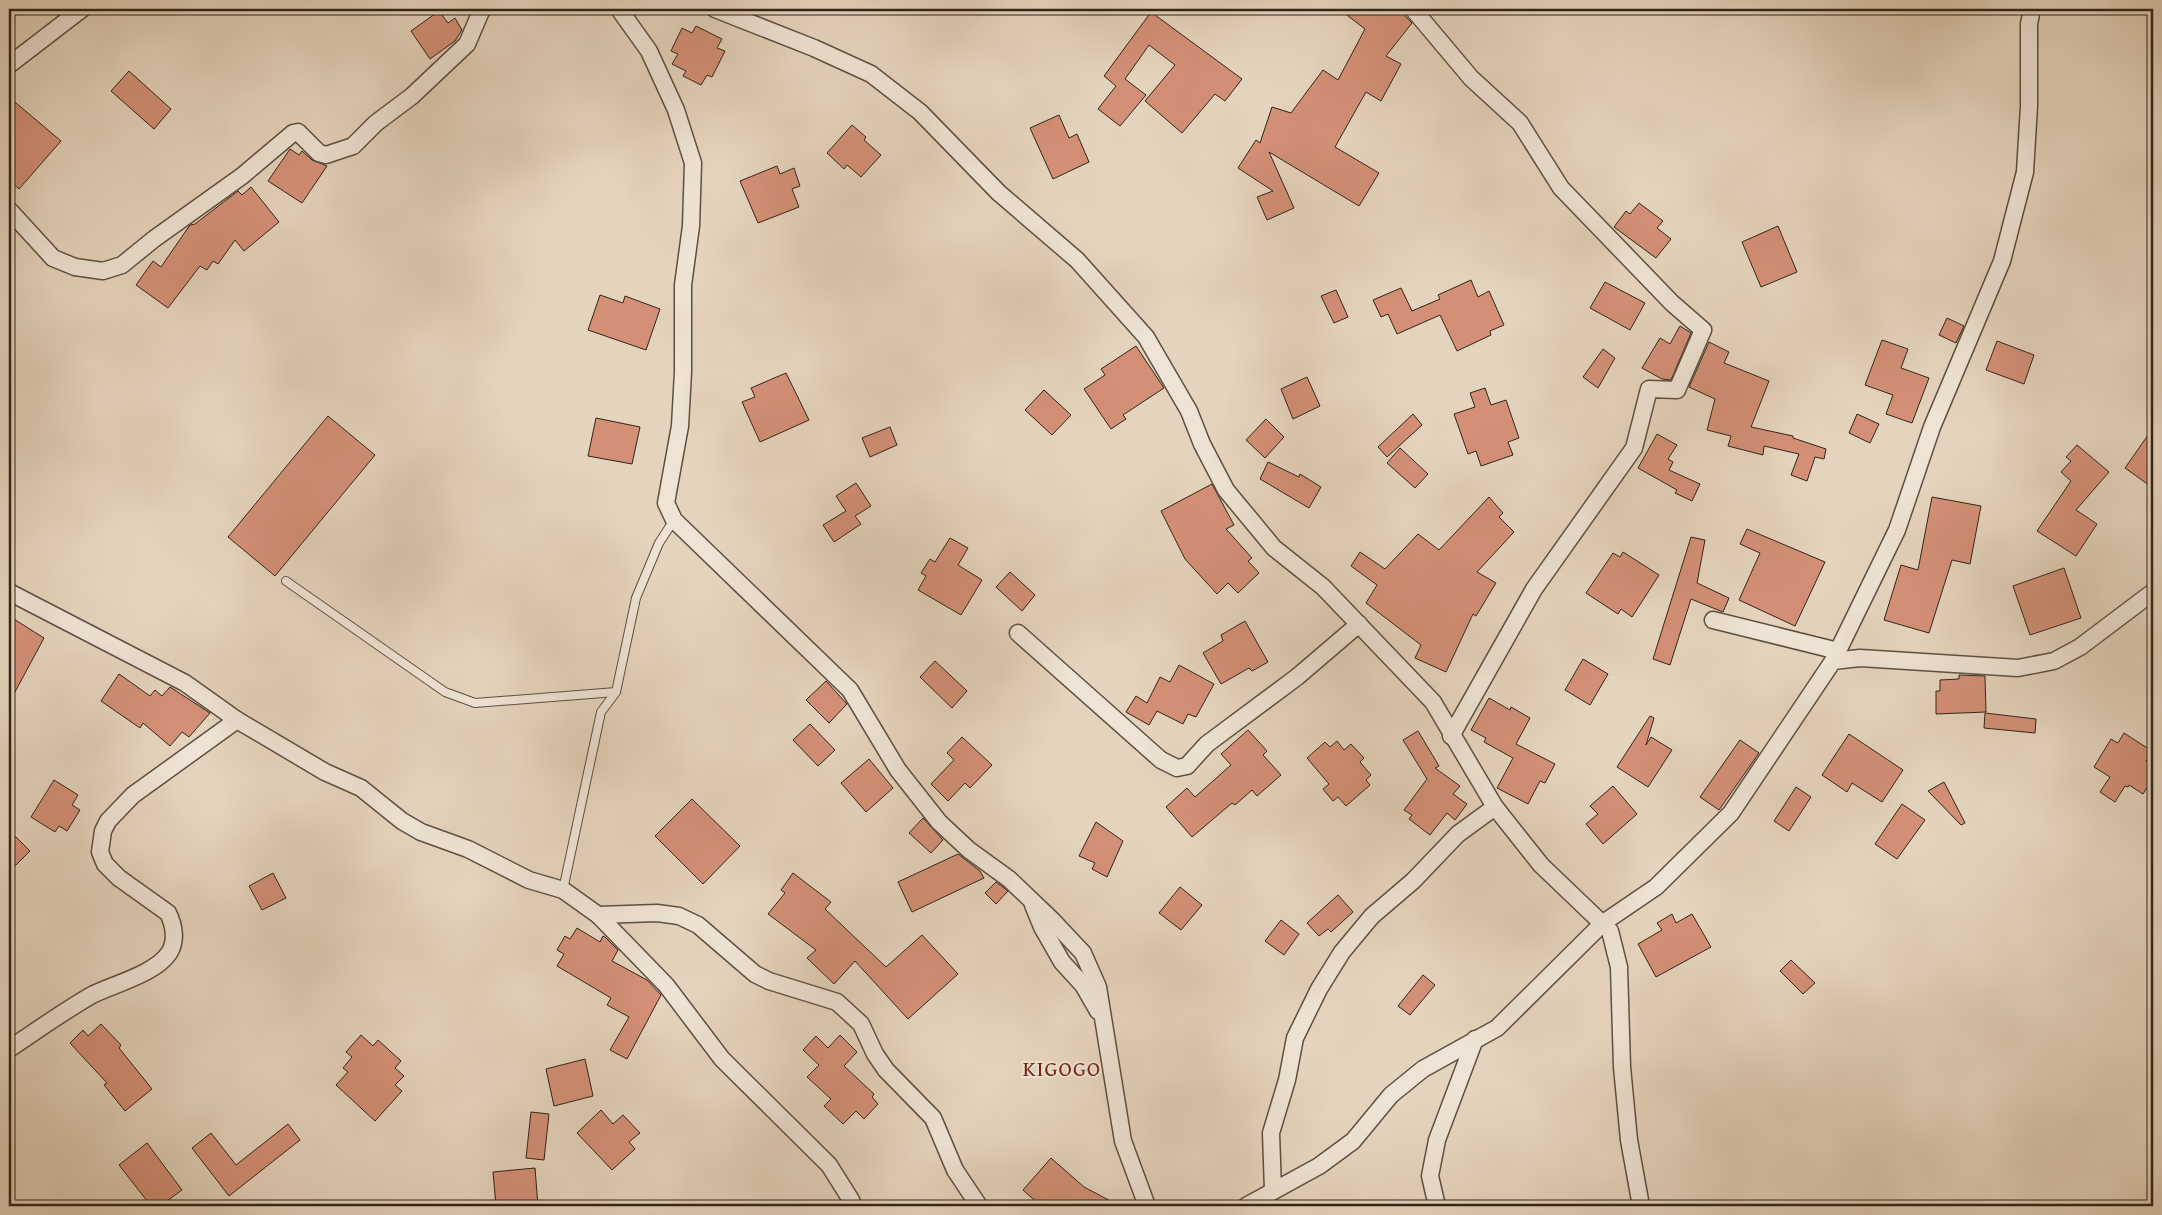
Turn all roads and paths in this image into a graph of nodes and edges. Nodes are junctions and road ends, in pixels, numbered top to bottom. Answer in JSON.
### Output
{"nodes":[{"id":1,"x":82,"y":9,"type":"edge"},
{"id":2,"x":482,"y":9,"type":"edge"},
{"id":3,"x":619,"y":9,"type":"edge"},
{"id":4,"x":715,"y":9,"type":"edge"},
{"id":5,"x":1413,"y":9,"type":"edge"},
{"id":6,"x":2032,"y":9,"type":"edge"},
{"id":7,"x":9,"y":65,"type":"edge"},
{"id":8,"x":9,"y":210,"type":"edge"},
{"id":9,"x":674,"y":520,"type":"junction"},
{"id":10,"x":286,"y":581,"type":"dead end"},
{"id":11,"x":9,"y":592,"type":"edge"},
{"id":12,"x":2153,"y":592,"type":"edge"},
{"id":13,"x":1713,"y":620,"type":"dead end"},
{"id":14,"x":1358,"y":624,"type":"junction"},
{"id":15,"x":1018,"y":632,"type":"dead end"},
{"id":16,"x":1836,"y":656,"type":"junction"},
{"id":17,"x":616,"y":692,"type":"junction"},
{"id":18,"x":237,"y":720,"type":"junction"},
{"id":19,"x":1451,"y":736,"type":"junction"},
{"id":20,"x":1494,"y":807,"type":"junction"},
{"id":21,"x":563,"y":890,"type":"junction"},
{"id":22,"x":598,"y":915,"type":"junction"},
{"id":23,"x":1604,"y":923,"type":"junction"},
{"id":24,"x":1475,"y":1039,"type":"junction"},
{"id":25,"x":9,"y":1049,"type":"edge"},
{"id":26,"x":1273,"y":1191,"type":"junction"},
{"id":27,"x":853,"y":1206,"type":"edge"},
{"id":28,"x":979,"y":1206,"type":"edge"},
{"id":29,"x":1147,"y":1206,"type":"edge"},
{"id":30,"x":1246,"y":1206,"type":"edge"},
{"id":31,"x":1438,"y":1206,"type":"edge"},
{"id":32,"x":1641,"y":1206,"type":"edge"}],
"edges":[{"from":1,"to":7,"type":"street"},
{"from":2,"to":8,"type":"street"},
{"from":3,"to":9,"type":"street"},
{"from":4,"to":14,"type":"street"},
{"from":5,"to":19,"type":"street"},
{"from":6,"to":16,"type":"street"},
{"from":9,"to":17,"type":"lane"},
{"from":9,"to":29,"type":"street"},
{"from":10,"to":17,"type":"lane"},
{"from":11,"to":18,"type":"street"},
{"from":12,"to":16,"type":"street"},
{"from":13,"to":16,"type":"street"},
{"from":14,"to":15,"type":"street"},
{"from":14,"to":19,"type":"street"},
{"from":16,"to":23,"type":"street"},
{"from":17,"to":21,"type":"lane"},
{"from":18,"to":21,"type":"street"},
{"from":18,"to":25,"type":"street"},
{"from":19,"to":20,"type":"street"},
{"from":20,"to":23,"type":"street"},
{"from":20,"to":26,"type":"street"},
{"from":21,"to":22,"type":"street"},
{"from":22,"to":27,"type":"street"},
{"from":22,"to":28,"type":"street"},
{"from":23,"to":24,"type":"street"},
{"from":23,"to":32,"type":"street"},
{"from":24,"to":26,"type":"street"},
{"from":24,"to":31,"type":"street"},
{"from":26,"to":30,"type":"street"}]}
